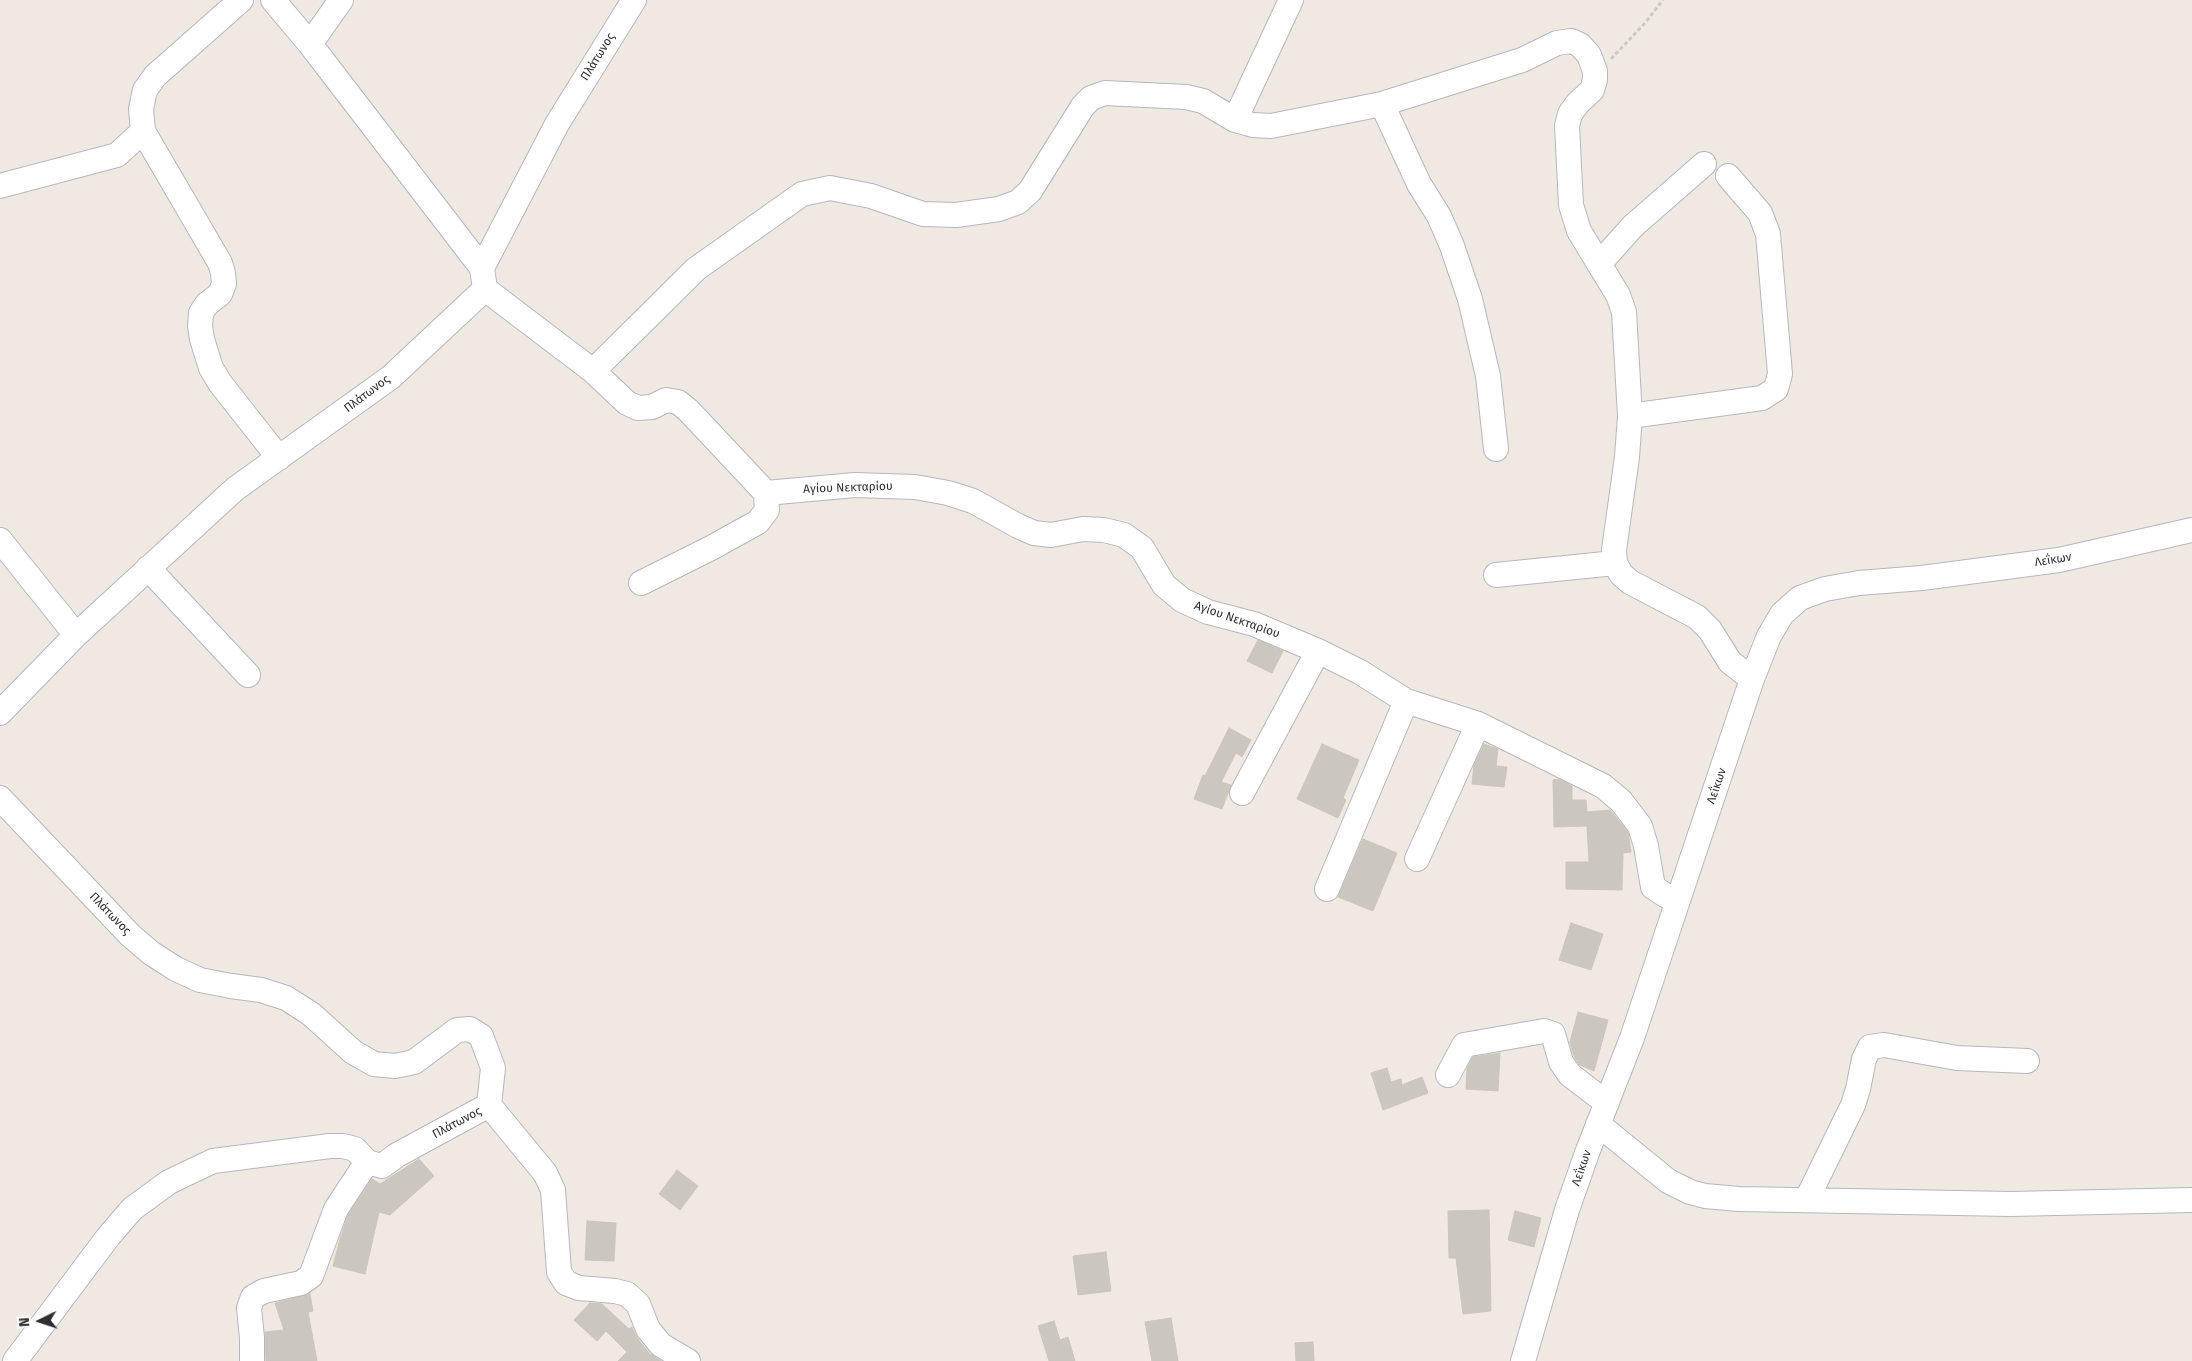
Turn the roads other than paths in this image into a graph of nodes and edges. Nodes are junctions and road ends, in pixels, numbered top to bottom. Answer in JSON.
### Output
{"nodes":[{"id":1,"x":241,"y":0,"type":"edge"},
{"id":2,"x":273,"y":0,"type":"edge"},
{"id":3,"x":341,"y":0,"type":"edge"},
{"id":4,"x":634,"y":0,"type":"edge"},
{"id":5,"x":1291,"y":0,"type":"edge"},
{"id":6,"x":310,"y":44,"type":"junction"},
{"id":7,"x":1382,"y":104,"type":"junction"},
{"id":8,"x":1235,"y":120,"type":"junction"},
{"id":9,"x":143,"y":131,"type":"junction"},
{"id":10,"x":1704,"y":164,"type":"dead end"},
{"id":11,"x":1728,"y":176,"type":"dead end"},
{"id":12,"x":0,"y":186,"type":"edge"},
{"id":13,"x":1598,"y":264,"type":"junction"},
{"id":14,"x":483,"y":278,"type":"junction"},
{"id":15,"x":593,"y":371,"type":"junction"},
{"id":16,"x":1630,"y":416,"type":"junction"},
{"id":17,"x":1496,"y":448,"type":"dead end"},
{"id":18,"x":279,"y":458,"type":"junction"},
{"id":19,"x":766,"y":493,"type":"junction"},
{"id":20,"x":2192,"y":530,"type":"edge"},
{"id":21,"x":0,"y":540,"type":"edge"},
{"id":22,"x":1615,"y":563,"type":"junction"},
{"id":23,"x":148,"y":568,"type":"junction"},
{"id":24,"x":1496,"y":575,"type":"dead end"},
{"id":25,"x":641,"y":582,"type":"dead end"},
{"id":26,"x":76,"y":635,"type":"junction"},
{"id":27,"x":1318,"y":651,"type":"junction"},
{"id":28,"x":248,"y":674,"type":"dead end"},
{"id":29,"x":1752,"y":679,"type":"junction"},
{"id":30,"x":1406,"y":701,"type":"junction"},
{"id":31,"x":0,"y":713,"type":"edge"},
{"id":32,"x":1478,"y":724,"type":"junction"},
{"id":33,"x":1242,"y":793,"type":"dead end"},
{"id":34,"x":0,"y":798,"type":"edge"},
{"id":35,"x":1418,"y":859,"type":"dead end"},
{"id":36,"x":1327,"y":890,"type":"dead end"},
{"id":37,"x":1678,"y":899,"type":"junction"},
{"id":38,"x":2027,"y":1061,"type":"dead end"},
{"id":39,"x":1448,"y":1075,"type":"dead end"},
{"id":40,"x":489,"y":1106,"type":"junction"},
{"id":41,"x":1602,"y":1114,"type":"junction"},
{"id":42,"x":366,"y":1162,"type":"junction"},
{"id":43,"x":1807,"y":1200,"type":"junction"},
{"id":44,"x":2192,"y":1200,"type":"edge"},
{"id":45,"x":15,"y":1361,"type":"edge"},
{"id":46,"x":252,"y":1361,"type":"edge"},
{"id":47,"x":688,"y":1361,"type":"edge"},
{"id":48,"x":1523,"y":1361,"type":"edge"}],
"edges":[{"from":1,"to":9,"type":"street"},
{"from":2,"to":6,"type":"street"},
{"from":3,"to":6,"type":"street"},
{"from":4,"to":14,"type":"street","name":"Πλάτωνος"},
{"from":5,"to":8,"type":"street"},
{"from":6,"to":14,"type":"street"},
{"from":7,"to":8,"type":"street"},
{"from":7,"to":13,"type":"street"},
{"from":7,"to":17,"type":"street"},
{"from":8,"to":15,"type":"street"},
{"from":9,"to":12,"type":"street"},
{"from":9,"to":18,"type":"street"},
{"from":10,"to":13,"type":"street"},
{"from":11,"to":16,"type":"street"},
{"from":13,"to":16,"type":"street"},
{"from":14,"to":15,"type":"street"},
{"from":14,"to":18,"type":"street","name":"Πλάτωνος"},
{"from":15,"to":19,"type":"street"},
{"from":16,"to":22,"type":"street"},
{"from":18,"to":23,"type":"street","name":"Πλάτωνος"},
{"from":19,"to":25,"type":"street"},
{"from":19,"to":27,"type":"street","name":"Αγίου Νεκταρίου"},
{"from":20,"to":29,"type":"street","name":"Λεΐκων"},
{"from":21,"to":26,"type":"street"},
{"from":22,"to":24,"type":"street"},
{"from":22,"to":29,"type":"street"},
{"from":23,"to":26,"type":"street","name":"Πλάτωνος"},
{"from":23,"to":28,"type":"street"},
{"from":26,"to":31,"type":"street","name":"Πλάτωνος"},
{"from":27,"to":30,"type":"street","name":"Αγίου Νεκταρίου"},
{"from":27,"to":33,"type":"street"},
{"from":29,"to":37,"type":"street","name":"Λεΐκων"},
{"from":30,"to":32,"type":"street","name":"Αγίου Νεκταρίου"},
{"from":30,"to":36,"type":"street"},
{"from":32,"to":35,"type":"street"},
{"from":32,"to":37,"type":"street","name":"Αγίου Νεκταρίου"},
{"from":34,"to":40,"type":"street","name":"Πλάτωνος"},
{"from":37,"to":41,"type":"street","name":"Λεΐκων"},
{"from":38,"to":43,"type":"street"},
{"from":39,"to":41,"type":"street"},
{"from":40,"to":42,"type":"street","name":"Πλάτωνος"},
{"from":40,"to":47,"type":"street"},
{"from":41,"to":43,"type":"street"},
{"from":41,"to":48,"type":"street","name":"Λεΐκων"},
{"from":42,"to":45,"type":"street"},
{"from":42,"to":46,"type":"street"},
{"from":43,"to":44,"type":"street"}]}
